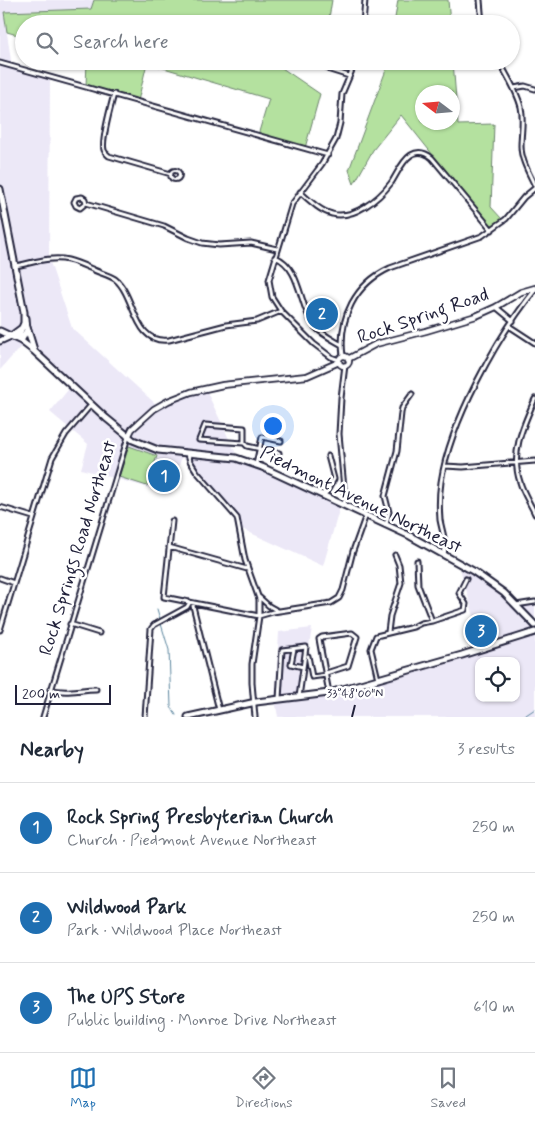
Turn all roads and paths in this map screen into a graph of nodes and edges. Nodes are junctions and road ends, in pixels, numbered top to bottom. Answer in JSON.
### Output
{"nodes":[{"id":1,"x":365,"y":0,"type":"edge"},
{"id":2,"x":480,"y":0,"type":"edge"},
{"id":3,"x":364,"y":15,"type":"edge"},
{"id":4,"x":481,"y":15,"type":"edge"},
{"id":5,"x":0,"y":63,"type":"edge"},
{"id":6,"x":15,"y":67,"type":"edge"},
{"id":7,"x":26,"y":70,"type":"edge"},
{"id":8,"x":330,"y":70,"type":"edge"},
{"id":9,"x":352,"y":70,"type":"edge"},
{"id":10,"x":504,"y":70,"type":"edge"},
{"id":11,"x":349,"y":76,"type":"junction"},
{"id":12,"x":514,"y":88,"type":"junction"},
{"id":13,"x":535,"y":89,"type":"edge"},
{"id":14,"x":114,"y":94,"type":"junction"},
{"id":15,"x":328,"y":155,"type":"junction"},
{"id":16,"x":171,"y":174,"type":"dead end"},
{"id":17,"x":535,"y":187,"type":"edge"},
{"id":18,"x":0,"y":189,"type":"edge"},
{"id":19,"x":300,"y":192,"type":"junction"},
{"id":20,"x":86,"y":203,"type":"dead end"},
{"id":21,"x":2,"y":211,"type":"edge"},
{"id":22,"x":492,"y":230,"type":"junction"},
{"id":23,"x":277,"y":249,"type":"junction"},
{"id":24,"x":275,"y":257,"type":"junction"},
{"id":25,"x":15,"y":266,"type":"junction"},
{"id":26,"x":535,"y":289,"type":"edge"},
{"id":27,"x":517,"y":295,"type":"junction"},
{"id":28,"x":529,"y":298,"type":"junction"},
{"id":29,"x":496,"y":307,"type":"junction"},
{"id":30,"x":281,"y":310,"type":"junction"},
{"id":31,"x":513,"y":321,"type":"junction"},
{"id":32,"x":509,"y":326,"type":"junction"},
{"id":33,"x":25,"y":327,"type":"junction"},
{"id":34,"x":0,"y":331,"type":"edge"},
{"id":35,"x":11,"y":336,"type":"junction"},
{"id":36,"x":19,"y":340,"type":"junction"},
{"id":37,"x":0,"y":341,"type":"edge"},
{"id":38,"x":535,"y":343,"type":"edge"},
{"id":39,"x":342,"y":345,"type":"junction"},
{"id":40,"x":34,"y":351,"type":"junction"},
{"id":41,"x":346,"y":358,"type":"junction"},
{"id":42,"x":339,"y":361,"type":"junction"},
{"id":43,"x":344,"y":365,"type":"junction"},
{"id":44,"x":412,"y":394,"type":"dead end"},
{"id":45,"x":535,"y":399,"type":"edge"},
{"id":46,"x":92,"y":404,"type":"junction"},
{"id":47,"x":128,"y":437,"type":"junction"},
{"id":48,"x":281,"y":441,"type":"dead end"},
{"id":49,"x":244,"y":443,"type":"junction"},
{"id":50,"x":259,"y":449,"type":"junction"},
{"id":51,"x":279,"y":453,"type":"dead end"},
{"id":52,"x":188,"y":454,"type":"junction"},
{"id":53,"x":328,"y":456,"type":"dead end"},
{"id":54,"x":535,"y":461,"type":"edge"},
{"id":55,"x":516,"y":463,"type":"junction"},
{"id":56,"x":256,"y":464,"type":"junction"},
{"id":57,"x":445,"y":466,"type":"junction"},
{"id":58,"x":322,"y":495,"type":"junction"},
{"id":59,"x":344,"y":505,"type":"junction"},
{"id":60,"x":0,"y":507,"type":"edge"},
{"id":61,"x":535,"y":514,"type":"edge"},
{"id":62,"x":366,"y":515,"type":"junction"},
{"id":63,"x":34,"y":517,"type":"junction"},
{"id":64,"x":172,"y":521,"type":"dead end"},
{"id":65,"x":386,"y":525,"type":"junction"},
{"id":66,"x":169,"y":547,"type":"junction"},
{"id":67,"x":395,"y":554,"type":"dead end"},
{"id":68,"x":444,"y":554,"type":"junction"},
{"id":69,"x":417,"y":561,"type":"dead end"},
{"id":70,"x":248,"y":569,"type":"junction"},
{"id":71,"x":0,"y":578,"type":"edge"},
{"id":72,"x":466,"y":579,"type":"dead end"},
{"id":73,"x":14,"y":583,"type":"junction"},
{"id":74,"x":259,"y":597,"type":"junction"},
{"id":75,"x":192,"y":602,"type":"junction"},
{"id":76,"x":535,"y":602,"type":"edge"},
{"id":77,"x":516,"y":605,"type":"junction"},
{"id":78,"x":278,"y":611,"type":"junction"},
{"id":79,"x":259,"y":616,"type":"junction"},
{"id":80,"x":432,"y":621,"type":"junction"},
{"id":81,"x":70,"y":624,"type":"junction"},
{"id":82,"x":535,"y":625,"type":"edge"},
{"id":83,"x":0,"y":630,"type":"edge"},
{"id":84,"x":388,"y":632,"type":"junction"},
{"id":85,"x":535,"y":632,"type":"edge"},
{"id":86,"x":99,"y":633,"type":"dead end"},
{"id":87,"x":294,"y":649,"type":"junction"},
{"id":88,"x":308,"y":656,"type":"dead end"},
{"id":89,"x":303,"y":667,"type":"junction"},
{"id":90,"x":326,"y":674,"type":"junction"},
{"id":91,"x":378,"y":679,"type":"junction"},
{"id":92,"x":50,"y":689,"type":"junction"},
{"id":93,"x":96,"y":689,"type":"dead end"},
{"id":94,"x":329,"y":693,"type":"junction"},
{"id":95,"x":299,"y":696,"type":"junction"},
{"id":96,"x":279,"y":699,"type":"junction"},
{"id":97,"x":253,"y":703,"type":"junction"},
{"id":98,"x":219,"y":710,"type":"junction"},
{"id":99,"x":43,"y":717,"type":"edge"},
{"id":100,"x":145,"y":717,"type":"edge"},
{"id":101,"x":188,"y":717,"type":"edge"},
{"id":102,"x":255,"y":717,"type":"edge"}],
"edges":[{"from":1,"to":3,"type":"street"},
{"from":2,"to":4,"type":"street"},
{"from":5,"to":6,"type":"street"},
{"from":7,"to":14,"type":"street"},
{"from":8,"to":11,"type":"street"},
{"from":9,"to":11,"type":"street"},
{"from":10,"to":12,"type":"street"},
{"from":11,"to":15,"type":"street"},
{"from":12,"to":13,"type":"street"},
{"from":12,"to":17,"type":"street"},
{"from":14,"to":15,"type":"street"},
{"from":14,"to":16,"type":"street"},
{"from":15,"to":19,"type":"street"},
{"from":17,"to":22,"type":"street"},
{"from":18,"to":21,"type":"main road"},
{"from":19,"to":22,"type":"street"},
{"from":19,"to":23,"type":"street"},
{"from":20,"to":23,"type":"street"},
{"from":21,"to":25,"type":"main road"},
{"from":22,"to":39,"type":"street"},
{"from":23,"to":24,"type":"street"},
{"from":24,"to":30,"type":"street"},
{"from":24,"to":39,"type":"street"},
{"from":25,"to":30,"type":"street"},
{"from":25,"to":33,"type":"main road"},
{"from":26,"to":27,"type":"street","name":"Rock Spring Road"},
{"from":26,"to":28,"type":"street"},
{"from":27,"to":28,"type":"street"},
{"from":27,"to":29,"type":"street","name":"Rock Spring Road"},
{"from":28,"to":31,"type":"street"},
{"from":29,"to":31,"type":"street"},
{"from":29,"to":41,"type":"street","name":"Rock Spring Road"},
{"from":30,"to":42,"type":"street"},
{"from":31,"to":32,"type":"street"},
{"from":32,"to":38,"type":"street"},
{"from":32,"to":57,"type":"street"},
{"from":33,"to":35,"type":"main road"},
{"from":33,"to":36,"type":"main road"},
{"from":33,"to":40,"type":"main road"},
{"from":34,"to":35,"type":"main road","name":"Piedmont Avenue Northeast"},
{"from":35,"to":36,"type":"main road","name":"Piedmont Avenue Northeast"},
{"from":35,"to":37,"type":"main road"},
{"from":36,"to":40,"type":"main road","name":"Piedmont Avenue Northeast"},
{"from":39,"to":41,"type":"street"},
{"from":40,"to":46,"type":"main road","name":"Piedmont Avenue Northeast"},
{"from":41,"to":42,"type":"street","name":"Rock Spring Road"},
{"from":41,"to":43,"type":"street","name":"Rock Spring Road"},
{"from":42,"to":43,"type":"street","name":"Rock Spring Road"},
{"from":42,"to":47,"type":"street","name":"Rock Springs Road Northeast"},
{"from":43,"to":59,"type":"street"},
{"from":44,"to":65,"type":"street"},
{"from":45,"to":55,"type":"street"},
{"from":46,"to":47,"type":"main road","name":"Piedmont Avenue Northeast"},
{"from":46,"to":63,"type":"street"},
{"from":47,"to":52,"type":"main road","name":"Piedmont Avenue Northeast"},
{"from":47,"to":81,"type":"street","name":"Rock Springs Road Northeast"},
{"from":48,"to":50,"type":"street"},
{"from":49,"to":49,"type":"street"},
{"from":49,"to":50,"type":"street"},
{"from":50,"to":51,"type":"street"},
{"from":50,"to":56,"type":"street"},
{"from":52,"to":56,"type":"main road","name":"Piedmont Avenue Northeast"},
{"from":52,"to":70,"type":"street"},
{"from":53,"to":58,"type":"street"},
{"from":54,"to":55,"type":"street"},
{"from":55,"to":57,"type":"street"},
{"from":55,"to":61,"type":"street"},
{"from":56,"to":58,"type":"main road","name":"Piedmont Avenue Northeast"},
{"from":57,"to":68,"type":"street"},
{"from":58,"to":59,"type":"main road","name":"Piedmont Avenue Northeast"},
{"from":59,"to":62,"type":"main road","name":"Piedmont Avenue Northeast"},
{"from":60,"to":63,"type":"street"},
{"from":62,"to":65,"type":"main road","name":"Piedmont Avenue Northeast"},
{"from":62,"to":78,"type":"street"},
{"from":63,"to":73,"type":"street"},
{"from":64,"to":66,"type":"street"},
{"from":65,"to":68,"type":"main road","name":"Piedmont Avenue Northeast"},
{"from":66,"to":70,"type":"street"},
{"from":66,"to":75,"type":"street"},
{"from":67,"to":84,"type":"street","name":"Piedmont Avenue Northeast"},
{"from":68,"to":77,"type":"main road","name":"Piedmont Avenue Northeast"},
{"from":69,"to":80,"type":"street","name":"Piedmont Avenue Northeast"},
{"from":70,"to":74,"type":"street"},
{"from":71,"to":73,"type":"street"},
{"from":72,"to":80,"type":"street","name":"Piedmont Avenue Northeast"},
{"from":73,"to":83,"type":"street"},
{"from":74,"to":78,"type":"street"},
{"from":74,"to":79,"type":"street"},
{"from":75,"to":79,"type":"street"},
{"from":75,"to":98,"type":"street"},
{"from":75,"to":100,"type":"street"},
{"from":76,"to":77,"type":"street"},
{"from":77,"to":82,"type":"main road","name":"Piedmont Avenue Northeast"},
{"from":78,"to":79,"type":"street"},
{"from":79,"to":97,"type":"street"},
{"from":80,"to":84,"type":"street"},
{"from":81,"to":86,"type":"street"},
{"from":81,"to":92,"type":"street","name":"Rock Springs Road Northeast"},
{"from":84,"to":91,"type":"street"},
{"from":85,"to":91,"type":"main road"},
{"from":87,"to":89,"type":"street"},
{"from":87,"to":89,"type":"street"},
{"from":87,"to":96,"type":"street"},
{"from":88,"to":90,"type":"street"},
{"from":89,"to":95,"type":"street"},
{"from":90,"to":90,"type":"street"},
{"from":90,"to":94,"type":"street"},
{"from":91,"to":94,"type":"main road"},
{"from":92,"to":93,"type":"street"},
{"from":92,"to":99,"type":"street","name":"Rock Springs Road Northeast"},
{"from":94,"to":95,"type":"main road"},
{"from":95,"to":96,"type":"main road"},
{"from":96,"to":97,"type":"main road"},
{"from":97,"to":98,"type":"main road"},
{"from":97,"to":102,"type":"street"},
{"from":98,"to":101,"type":"main road"}]}
